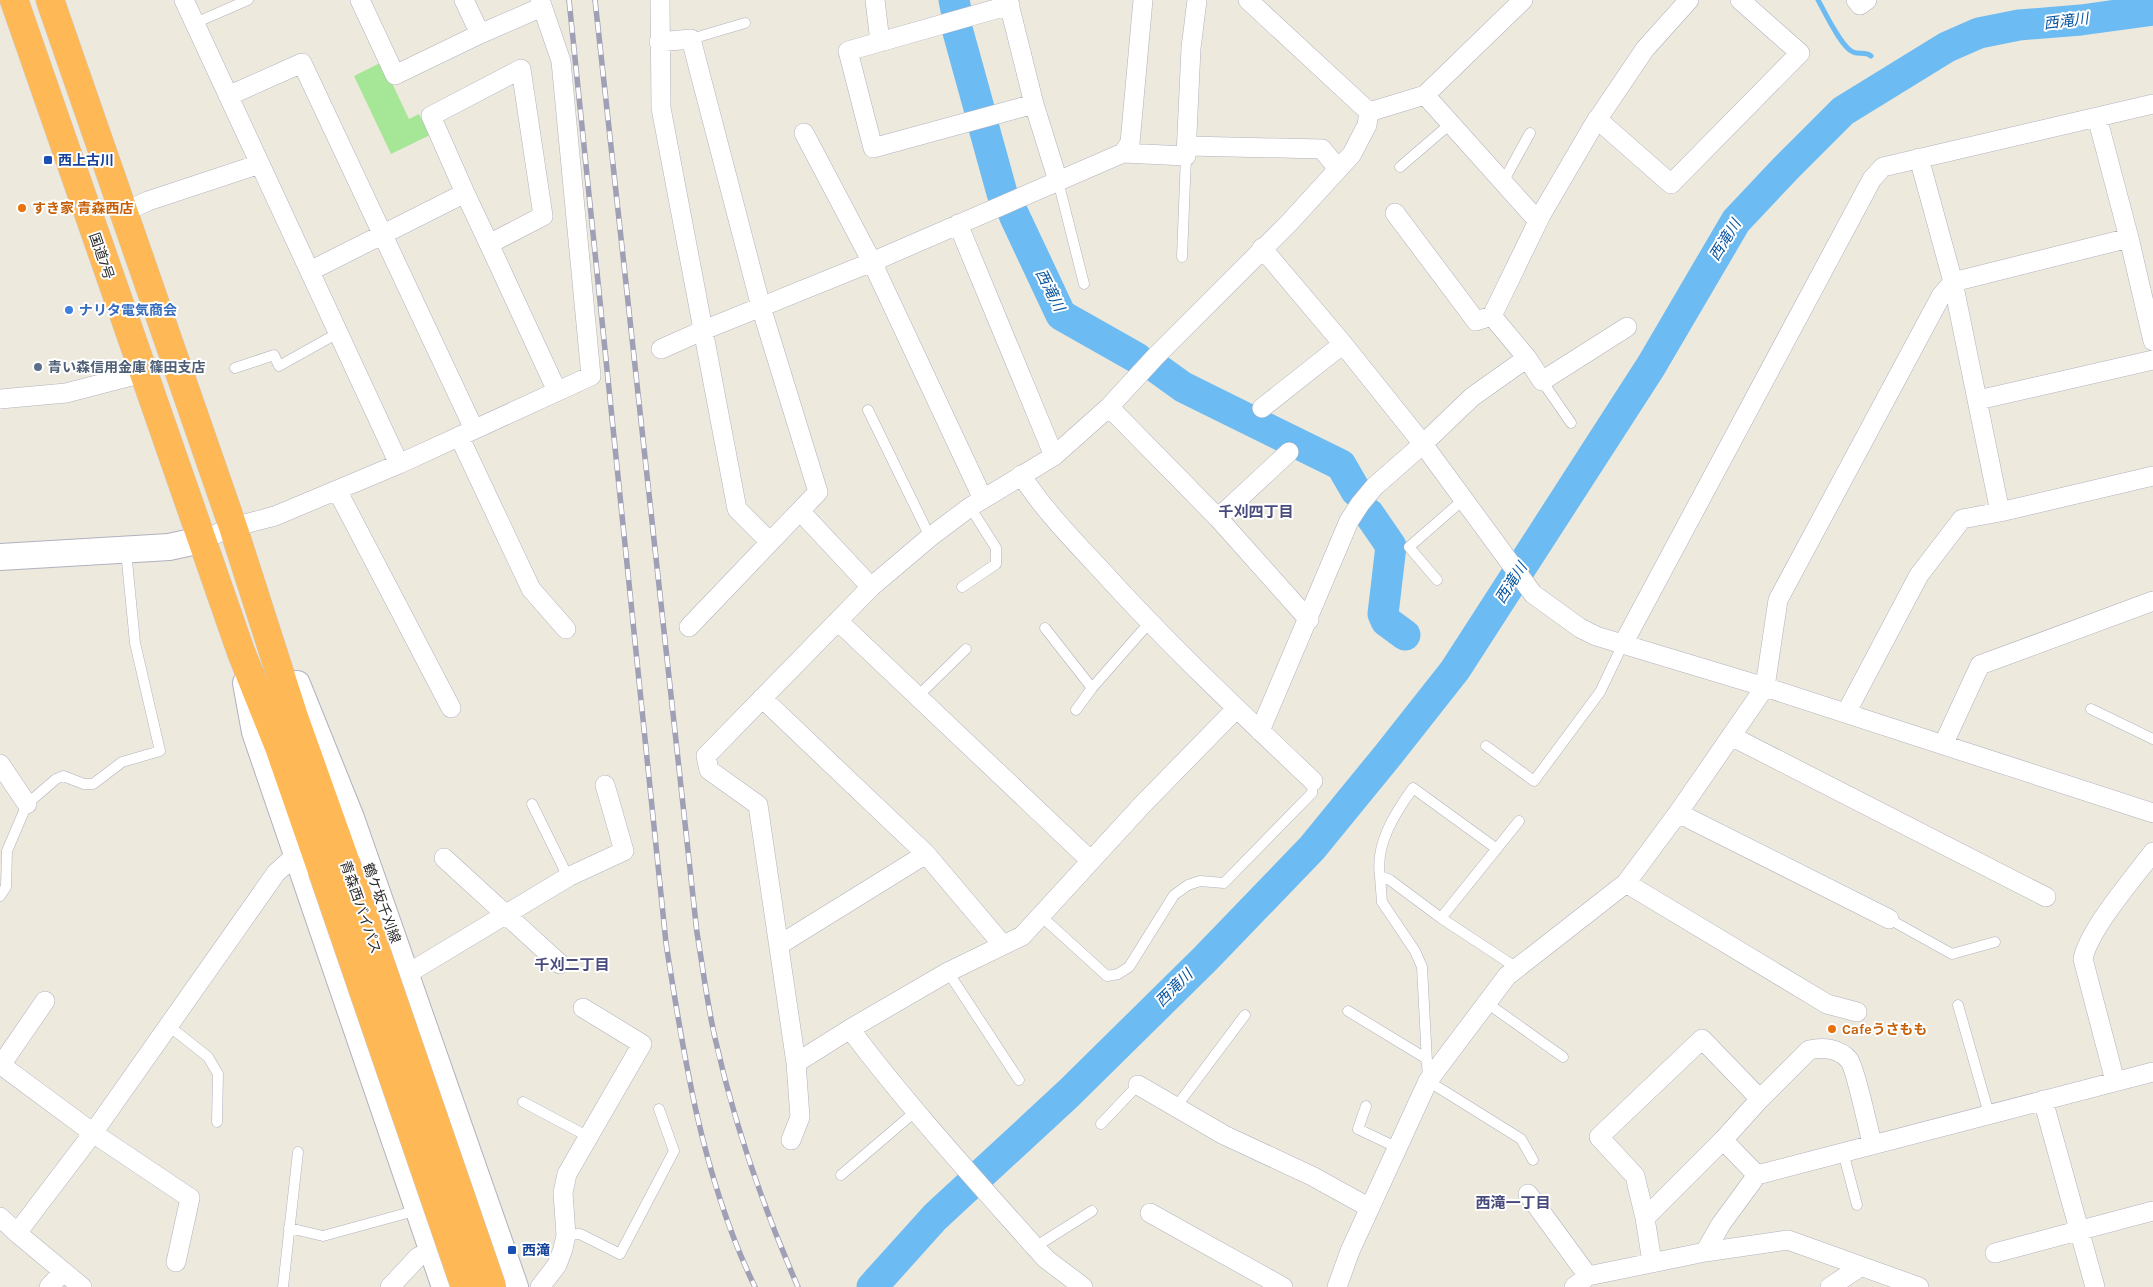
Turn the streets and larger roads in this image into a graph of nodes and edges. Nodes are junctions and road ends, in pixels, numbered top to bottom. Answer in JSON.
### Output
{"nodes":[{"id":1,"x":14,"y":0,"type":"edge"},
{"id":2,"x":50,"y":0,"type":"edge"},
{"id":3,"x":184,"y":0,"type":"edge"},
{"id":4,"x":360,"y":0,"type":"edge"},
{"id":5,"x":464,"y":0,"type":"edge"},
{"id":6,"x":660,"y":0,"type":"edge"},
{"id":7,"x":875,"y":0,"type":"edge"},
{"id":8,"x":1143,"y":0,"type":"edge"},
{"id":9,"x":1197,"y":0,"type":"edge"},
{"id":10,"x":1248,"y":0,"type":"edge"},
{"id":11,"x":1689,"y":0,"type":"edge"},
{"id":12,"x":1740,"y":0,"type":"edge"},
{"id":13,"x":1856,"y":0,"type":"edge"},
{"id":14,"x":1867,"y":0,"type":"edge"},
{"id":15,"x":1520,"y":1,"type":"edge"},
{"id":16,"x":1009,"y":3,"type":"edge"},
{"id":17,"x":541,"y":4,"type":"edge"},
{"id":18,"x":480,"y":34,"type":"junction"},
{"id":19,"x":659,"y":42,"type":"junction"},
{"id":20,"x":880,"y":42,"type":"junction"},
{"id":21,"x":1425,"y":95,"type":"junction"},
{"id":22,"x":228,"y":96,"type":"junction"},
{"id":23,"x":1034,"y":104,"type":"junction"},
{"id":24,"x":2153,"y":104,"type":"edge"},
{"id":25,"x":1369,"y":112,"type":"junction"},
{"id":26,"x":2097,"y":117,"type":"junction"},
{"id":27,"x":1597,"y":120,"type":"junction"},
{"id":28,"x":804,"y":133,"type":"dead end"},
{"id":29,"x":1187,"y":151,"type":"junction"},
{"id":30,"x":1123,"y":153,"type":"junction"},
{"id":31,"x":1919,"y":158,"type":"junction"},
{"id":32,"x":260,"y":164,"type":"junction"},
{"id":33,"x":1338,"y":168,"type":"junction"},
{"id":34,"x":1058,"y":181,"type":"junction"},
{"id":35,"x":465,"y":194,"type":"junction"},
{"id":36,"x":124,"y":212,"type":"junction"},
{"id":37,"x":1395,"y":213,"type":"dead end"},
{"id":38,"x":1538,"y":221,"type":"junction"},
{"id":39,"x":958,"y":224,"type":"junction"},
{"id":40,"x":384,"y":234,"type":"junction"},
{"id":41,"x":2129,"y":238,"type":"junction"},
{"id":42,"x":489,"y":244,"type":"junction"},
{"id":43,"x":1262,"y":248,"type":"junction"},
{"id":44,"x":872,"y":262,"type":"junction"},
{"id":45,"x":310,"y":271,"type":"junction"},
{"id":46,"x":1953,"y":282,"type":"junction"},
{"id":47,"x":761,"y":307,"type":"junction"},
{"id":48,"x":1492,"y":316,"type":"junction"},
{"id":49,"x":1627,"y":327,"type":"dead end"},
{"id":50,"x":704,"y":330,"type":"junction"},
{"id":51,"x":2153,"y":342,"type":"edge"},
{"id":52,"x":1343,"y":344,"type":"junction"},
{"id":53,"x":661,"y":349,"type":"dead end"},
{"id":54,"x":1527,"y":358,"type":"junction"},
{"id":55,"x":2153,"y":360,"type":"edge"},
{"id":56,"x":143,"y":373,"type":"junction"},
{"id":57,"x":557,"y":391,"type":"junction"},
{"id":58,"x":0,"y":399,"type":"edge"},
{"id":59,"x":1978,"y":400,"type":"junction"},
{"id":60,"x":1109,"y":406,"type":"junction"},
{"id":61,"x":1262,"y":408,"type":"dead end"},
{"id":62,"x":467,"y":433,"type":"junction"},
{"id":63,"x":1423,"y":444,"type":"junction"},
{"id":64,"x":1289,"y":452,"type":"dead end"},
{"id":65,"x":1054,"y":456,"type":"junction"},
{"id":66,"x":399,"y":464,"type":"junction"},
{"id":67,"x":1021,"y":475,"type":"junction"},
{"id":68,"x":2153,"y":476,"type":"edge"},
{"id":69,"x":337,"y":490,"type":"junction"},
{"id":70,"x":976,"y":503,"type":"junction"},
{"id":71,"x":800,"y":511,"type":"junction"},
{"id":72,"x":2000,"y":512,"type":"junction"},
{"id":73,"x":1218,"y":518,"type":"junction"},
{"id":74,"x":232,"y":527,"type":"junction"},
{"id":75,"x":201,"y":540,"type":"junction"},
{"id":76,"x":769,"y":541,"type":"junction"},
{"id":77,"x":0,"y":557,"type":"edge"},
{"id":78,"x":871,"y":587,"type":"junction"},
{"id":79,"x":2153,"y":601,"type":"edge"},
{"id":80,"x":1309,"y":620,"type":"junction"},
{"id":81,"x":838,"y":621,"type":"junction"},
{"id":82,"x":689,"y":627,"type":"dead end"},
{"id":83,"x":566,"y":629,"type":"dead end"},
{"id":84,"x":1623,"y":644,"type":"junction"},
{"id":85,"x":241,"y":652,"type":"junction"},
{"id":86,"x":1765,"y":687,"type":"junction"},
{"id":87,"x":762,"y":698,"type":"junction"},
{"id":88,"x":451,"y":708,"type":"dead end"},
{"id":89,"x":1236,"y":709,"type":"junction"},
{"id":90,"x":1846,"y":713,"type":"junction"},
{"id":91,"x":1260,"y":731,"type":"junction"},
{"id":92,"x":1731,"y":736,"type":"junction"},
{"id":93,"x":1943,"y":745,"type":"junction"},
{"id":94,"x":0,"y":764,"type":"edge"},
{"id":95,"x":1313,"y":780,"type":"road end"},
{"id":96,"x":605,"y":785,"type":"dead end"},
{"id":97,"x":27,"y":804,"type":"road end"},
{"id":98,"x":1678,"y":813,"type":"junction"},
{"id":99,"x":2153,"y":813,"type":"edge"},
{"id":100,"x":2153,"y":852,"type":"edge"},
{"id":101,"x":926,"y":854,"type":"junction"},
{"id":102,"x":296,"y":855,"type":"junction"},
{"id":103,"x":444,"y":858,"type":"dead end"},
{"id":104,"x":1090,"y":860,"type":"junction"},
{"id":105,"x":334,"y":867,"type":"junction"},
{"id":106,"x":1626,"y":883,"type":"junction"},
{"id":107,"x":2046,"y":897,"type":"dead end"},
{"id":108,"x":506,"y":915,"type":"junction"},
{"id":109,"x":1890,"y":919,"type":"road end"},
{"id":110,"x":1002,"y":944,"type":"junction"},
{"id":111,"x":779,"y":945,"type":"junction"},
{"id":112,"x":560,"y":964,"type":"dead end"},
{"id":113,"x":408,"y":974,"type":"junction"},
{"id":114,"x":45,"y":1001,"type":"dead end"},
{"id":115,"x":583,"y":1008,"type":"dead end"},
{"id":116,"x":1857,"y":1012,"type":"dead end"},
{"id":117,"x":850,"y":1029,"type":"junction"},
{"id":118,"x":796,"y":1063,"type":"junction"},
{"id":119,"x":2153,"y":1072,"type":"edge"},
{"id":120,"x":2115,"y":1081,"type":"junction"},
{"id":121,"x":1138,"y":1085,"type":"road end"},
{"id":122,"x":1760,"y":1098,"type":"junction"},
{"id":123,"x":2044,"y":1100,"type":"junction"},
{"id":124,"x":93,"y":1133,"type":"junction"},
{"id":125,"x":791,"y":1140,"type":"dead end"},
{"id":126,"x":1723,"y":1140,"type":"junction"},
{"id":127,"x":1872,"y":1144,"type":"junction"},
{"id":128,"x":1757,"y":1175,"type":"junction"},
{"id":129,"x":1528,"y":1194,"type":"dead end"},
{"id":130,"x":1370,"y":1208,"type":"junction"},
{"id":131,"x":2153,"y":1211,"type":"edge"},
{"id":132,"x":1150,"y":1213,"type":"dead end"},
{"id":133,"x":0,"y":1217,"type":"edge"},
{"id":134,"x":1645,"y":1218,"type":"junction"},
{"id":135,"x":495,"y":1229,"type":"junction"},
{"id":136,"x":2079,"y":1230,"type":"junction"},
{"id":137,"x":17,"y":1233,"type":"junction"},
{"id":138,"x":432,"y":1251,"type":"junction"},
{"id":139,"x":1705,"y":1252,"type":"junction"},
{"id":140,"x":1994,"y":1253,"type":"dead end"},
{"id":141,"x":176,"y":1262,"type":"dead end"},
{"id":142,"x":1652,"y":1262,"type":"junction"},
{"id":143,"x":1860,"y":1267,"type":"junction"},
{"id":144,"x":63,"y":1272,"type":"junction"},
{"id":145,"x":1581,"y":1281,"type":"edge"},
{"id":146,"x":49,"y":1287,"type":"edge"},
{"id":147,"x":82,"y":1287,"type":"edge"},
{"id":148,"x":390,"y":1287,"type":"edge"},
{"id":149,"x":445,"y":1287,"type":"edge"},
{"id":150,"x":465,"y":1287,"type":"edge"},
{"id":151,"x":492,"y":1287,"type":"edge"},
{"id":152,"x":515,"y":1287,"type":"edge"},
{"id":153,"x":540,"y":1287,"type":"edge"},
{"id":154,"x":1083,"y":1287,"type":"edge"},
{"id":155,"x":1283,"y":1287,"type":"edge"},
{"id":156,"x":1337,"y":1287,"type":"edge"},
{"id":157,"x":1830,"y":1287,"type":"edge"},
{"id":158,"x":1919,"y":1287,"type":"edge"},
{"id":159,"x":2095,"y":1287,"type":"edge"}],
"edges":[{"from":1,"to":56,"type":"highway","name":"国道7号"},
{"from":2,"to":36,"type":"highway"},
{"from":3,"to":22,"type":"street"},
{"from":4,"to":18,"type":"street"},
{"from":5,"to":18,"type":"street"},
{"from":6,"to":19,"type":"street"},
{"from":7,"to":20,"type":"street"},
{"from":8,"to":30,"type":"street"},
{"from":9,"to":29,"type":"street"},
{"from":10,"to":25,"type":"street"},
{"from":11,"to":27,"type":"street"},
{"from":12,"to":27,"type":"street"},
{"from":13,"to":14,"type":"street"},
{"from":15,"to":21,"type":"street"},
{"from":16,"to":20,"type":"street"},
{"from":16,"to":23,"type":"street"},
{"from":17,"to":18,"type":"street"},
{"from":17,"to":57,"type":"street"},
{"from":19,"to":47,"type":"street"},
{"from":19,"to":50,"type":"street"},
{"from":20,"to":23,"type":"street"},
{"from":21,"to":25,"type":"street"},
{"from":21,"to":38,"type":"street"},
{"from":22,"to":32,"type":"street"},
{"from":22,"to":40,"type":"street"},
{"from":23,"to":34,"type":"street"},
{"from":24,"to":26,"type":"street"},
{"from":25,"to":33,"type":"street"},
{"from":26,"to":31,"type":"street"},
{"from":26,"to":41,"type":"street"},
{"from":27,"to":38,"type":"street"},
{"from":28,"to":44,"type":"street"},
{"from":29,"to":30,"type":"street"},
{"from":29,"to":33,"type":"street"},
{"from":30,"to":34,"type":"street"},
{"from":31,"to":46,"type":"street"},
{"from":31,"to":84,"type":"street"},
{"from":32,"to":36,"type":"street"},
{"from":32,"to":45,"type":"street"},
{"from":33,"to":43,"type":"street"},
{"from":34,"to":39,"type":"street"},
{"from":35,"to":40,"type":"street"},
{"from":35,"to":42,"type":"street"},
{"from":35,"to":42,"type":"street"},
{"from":36,"to":74,"type":"highway"},
{"from":37,"to":48,"type":"street"},
{"from":38,"to":48,"type":"street"},
{"from":39,"to":44,"type":"street"},
{"from":39,"to":65,"type":"street"},
{"from":40,"to":45,"type":"street"},
{"from":40,"to":62,"type":"street"},
{"from":41,"to":46,"type":"street"},
{"from":41,"to":51,"type":"street"},
{"from":42,"to":57,"type":"street"},
{"from":43,"to":52,"type":"street"},
{"from":43,"to":60,"type":"street"},
{"from":44,"to":47,"type":"street"},
{"from":44,"to":70,"type":"street"},
{"from":45,"to":66,"type":"street"},
{"from":46,"to":59,"type":"street"},
{"from":46,"to":86,"type":"street"},
{"from":47,"to":50,"type":"street"},
{"from":47,"to":71,"type":"street"},
{"from":48,"to":54,"type":"street"},
{"from":49,"to":54,"type":"street"},
{"from":50,"to":53,"type":"street"},
{"from":50,"to":76,"type":"street"},
{"from":52,"to":61,"type":"street"},
{"from":52,"to":63,"type":"street"},
{"from":54,"to":63,"type":"street"},
{"from":55,"to":59,"type":"street"},
{"from":56,"to":58,"type":"street"},
{"from":56,"to":75,"type":"highway","name":"国道7号"},
{"from":57,"to":62,"type":"street"},
{"from":59,"to":72,"type":"street"},
{"from":60,"to":65,"type":"street"},
{"from":60,"to":73,"type":"street"},
{"from":62,"to":66,"type":"street"},
{"from":62,"to":83,"type":"street"},
{"from":63,"to":80,"type":"street"},
{"from":63,"to":84,"type":"street"},
{"from":64,"to":73,"type":"street"},
{"from":65,"to":67,"type":"street"},
{"from":66,"to":69,"type":"street"},
{"from":67,"to":70,"type":"street"},
{"from":67,"to":89,"type":"street"},
{"from":68,"to":72,"type":"street"},
{"from":69,"to":74,"type":"street"},
{"from":69,"to":88,"type":"street"},
{"from":70,"to":78,"type":"street"},
{"from":71,"to":76,"type":"street"},
{"from":71,"to":78,"type":"street"},
{"from":72,"to":90,"type":"street"},
{"from":73,"to":80,"type":"street"},
{"from":74,"to":75,"type":"street"},
{"from":74,"to":105,"type":"highway","name":"青森西バイパス"},
{"from":74,"to":113,"type":"main road","name":"鶴ケ坂千刈線"},
{"from":75,"to":77,"type":"main road"},
{"from":75,"to":85,"type":"highway","name":"青森西バイパス"},
{"from":76,"to":82,"type":"street"},
{"from":78,"to":81,"type":"street"},
{"from":79,"to":93,"type":"street"},
{"from":80,"to":91,"type":"street"},
{"from":81,"to":87,"type":"street"},
{"from":81,"to":104,"type":"street"},
{"from":84,"to":86,"type":"street"},
{"from":85,"to":102,"type":"main road"},
{"from":85,"to":105,"type":"highway","name":"青森西バイパス"},
{"from":86,"to":90,"type":"street"},
{"from":86,"to":92,"type":"street"},
{"from":87,"to":101,"type":"street"},
{"from":87,"to":111,"type":"street"},
{"from":89,"to":91,"type":"street"},
{"from":89,"to":104,"type":"street"},
{"from":90,"to":93,"type":"street"},
{"from":91,"to":95,"type":"street"},
{"from":92,"to":98,"type":"street"},
{"from":92,"to":107,"type":"street"},
{"from":93,"to":99,"type":"street"},
{"from":94,"to":97,"type":"street"},
{"from":96,"to":108,"type":"street"},
{"from":98,"to":106,"type":"street"},
{"from":98,"to":109,"type":"street"},
{"from":100,"to":120,"type":"street"},
{"from":101,"to":110,"type":"street"},
{"from":101,"to":111,"type":"street"},
{"from":102,"to":124,"type":"street"},
{"from":102,"to":138,"type":"main road"},
{"from":103,"to":108,"type":"street"},
{"from":104,"to":110,"type":"street"},
{"from":105,"to":150,"type":"highway","name":"青森西バイパス","bridge":true},
{"from":105,"to":151,"type":"highway","name":"青森西バイパス","bridge":true},
{"from":106,"to":116,"type":"street"},
{"from":106,"to":130,"type":"street"},
{"from":108,"to":112,"type":"street"},
{"from":108,"to":113,"type":"street"},
{"from":110,"to":117,"type":"street"},
{"from":111,"to":118,"type":"street"},
{"from":113,"to":135,"type":"main road","name":"鶴ケ坂千刈線"},
{"from":114,"to":124,"type":"street"},
{"from":115,"to":153,"type":"street"},
{"from":117,"to":118,"type":"street"},
{"from":117,"to":154,"type":"street"},
{"from":118,"to":125,"type":"street"},
{"from":119,"to":120,"type":"street"},
{"from":120,"to":123,"type":"street"},
{"from":121,"to":130,"type":"street"},
{"from":122,"to":126,"type":"street"},
{"from":122,"to":127,"type":"street"},
{"from":122,"to":134,"type":"street"},
{"from":123,"to":127,"type":"street"},
{"from":123,"to":136,"type":"street"},
{"from":124,"to":137,"type":"street"},
{"from":124,"to":141,"type":"street"},
{"from":126,"to":128,"type":"street"},
{"from":126,"to":134,"type":"street"},
{"from":127,"to":128,"type":"street"},
{"from":128,"to":139,"type":"street"},
{"from":129,"to":145,"type":"street"},
{"from":130,"to":156,"type":"street"},
{"from":131,"to":136,"type":"street"},
{"from":132,"to":155,"type":"street"},
{"from":133,"to":137,"type":"street"},
{"from":134,"to":142,"type":"street"},
{"from":135,"to":138,"type":"street"},
{"from":135,"to":152,"type":"main road","name":"鶴ケ坂千刈線"},
{"from":136,"to":140,"type":"street"},
{"from":136,"to":159,"type":"street"},
{"from":137,"to":144,"type":"street"},
{"from":138,"to":148,"type":"street"},
{"from":138,"to":149,"type":"main road"},
{"from":139,"to":142,"type":"street"},
{"from":139,"to":143,"type":"street"},
{"from":142,"to":145,"type":"street"},
{"from":143,"to":157,"type":"street"},
{"from":143,"to":158,"type":"street"},
{"from":144,"to":146,"type":"street"},
{"from":144,"to":147,"type":"street"}]}
